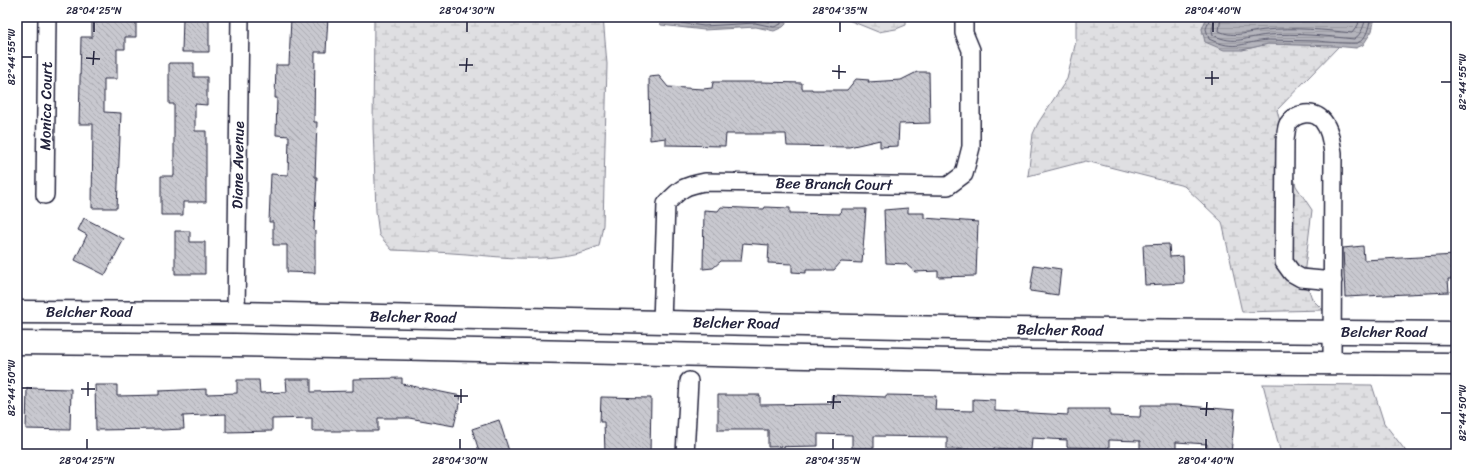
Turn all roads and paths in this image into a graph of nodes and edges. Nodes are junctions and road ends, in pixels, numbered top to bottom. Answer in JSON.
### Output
{"nodes":[{"id":1,"x":47,"y":17,"type":"edge"},
{"id":2,"x":240,"y":17,"type":"edge"},
{"id":3,"x":964,"y":17,"type":"edge"},
{"id":4,"x":45,"y":195,"type":"dead end"},
{"id":5,"x":1333,"y":281,"type":"junction"},
{"id":6,"x":17,"y":312,"type":"edge"},
{"id":7,"x":236,"y":313,"type":"junction"},
{"id":8,"x":662,"y":322,"type":"junction"},
{"id":9,"x":1333,"y":332,"type":"junction"},
{"id":10,"x":1456,"y":333,"type":"edge"},
{"id":11,"x":17,"y":343,"type":"edge"},
{"id":12,"x":1332,"y":363,"type":"junction"},
{"id":13,"x":1456,"y":364,"type":"edge"},
{"id":14,"x":689,"y":381,"type":"dead end"},
{"id":15,"x":685,"y":454,"type":"edge"}],
"edges":[{"from":1,"to":4,"type":"street","name":"Monica Court"},
{"from":2,"to":7,"type":"street","name":"Diane Avenue"},
{"from":3,"to":8,"type":"street","name":"Bee Branch Court"},
{"from":5,"to":5,"type":"street"},
{"from":5,"to":9,"type":"street"},
{"from":6,"to":7,"type":"main road","name":"Belcher Road"},
{"from":7,"to":8,"type":"main road","name":"Belcher Road"},
{"from":8,"to":9,"type":"main road","name":"Belcher Road"},
{"from":9,"to":10,"type":"main road","name":"Belcher Road"},
{"from":9,"to":12,"type":"street"},
{"from":11,"to":12,"type":"main road","name":"Belcher Road"},
{"from":12,"to":13,"type":"main road","name":"Belcher Road"},
{"from":14,"to":15,"type":"street"}]}
